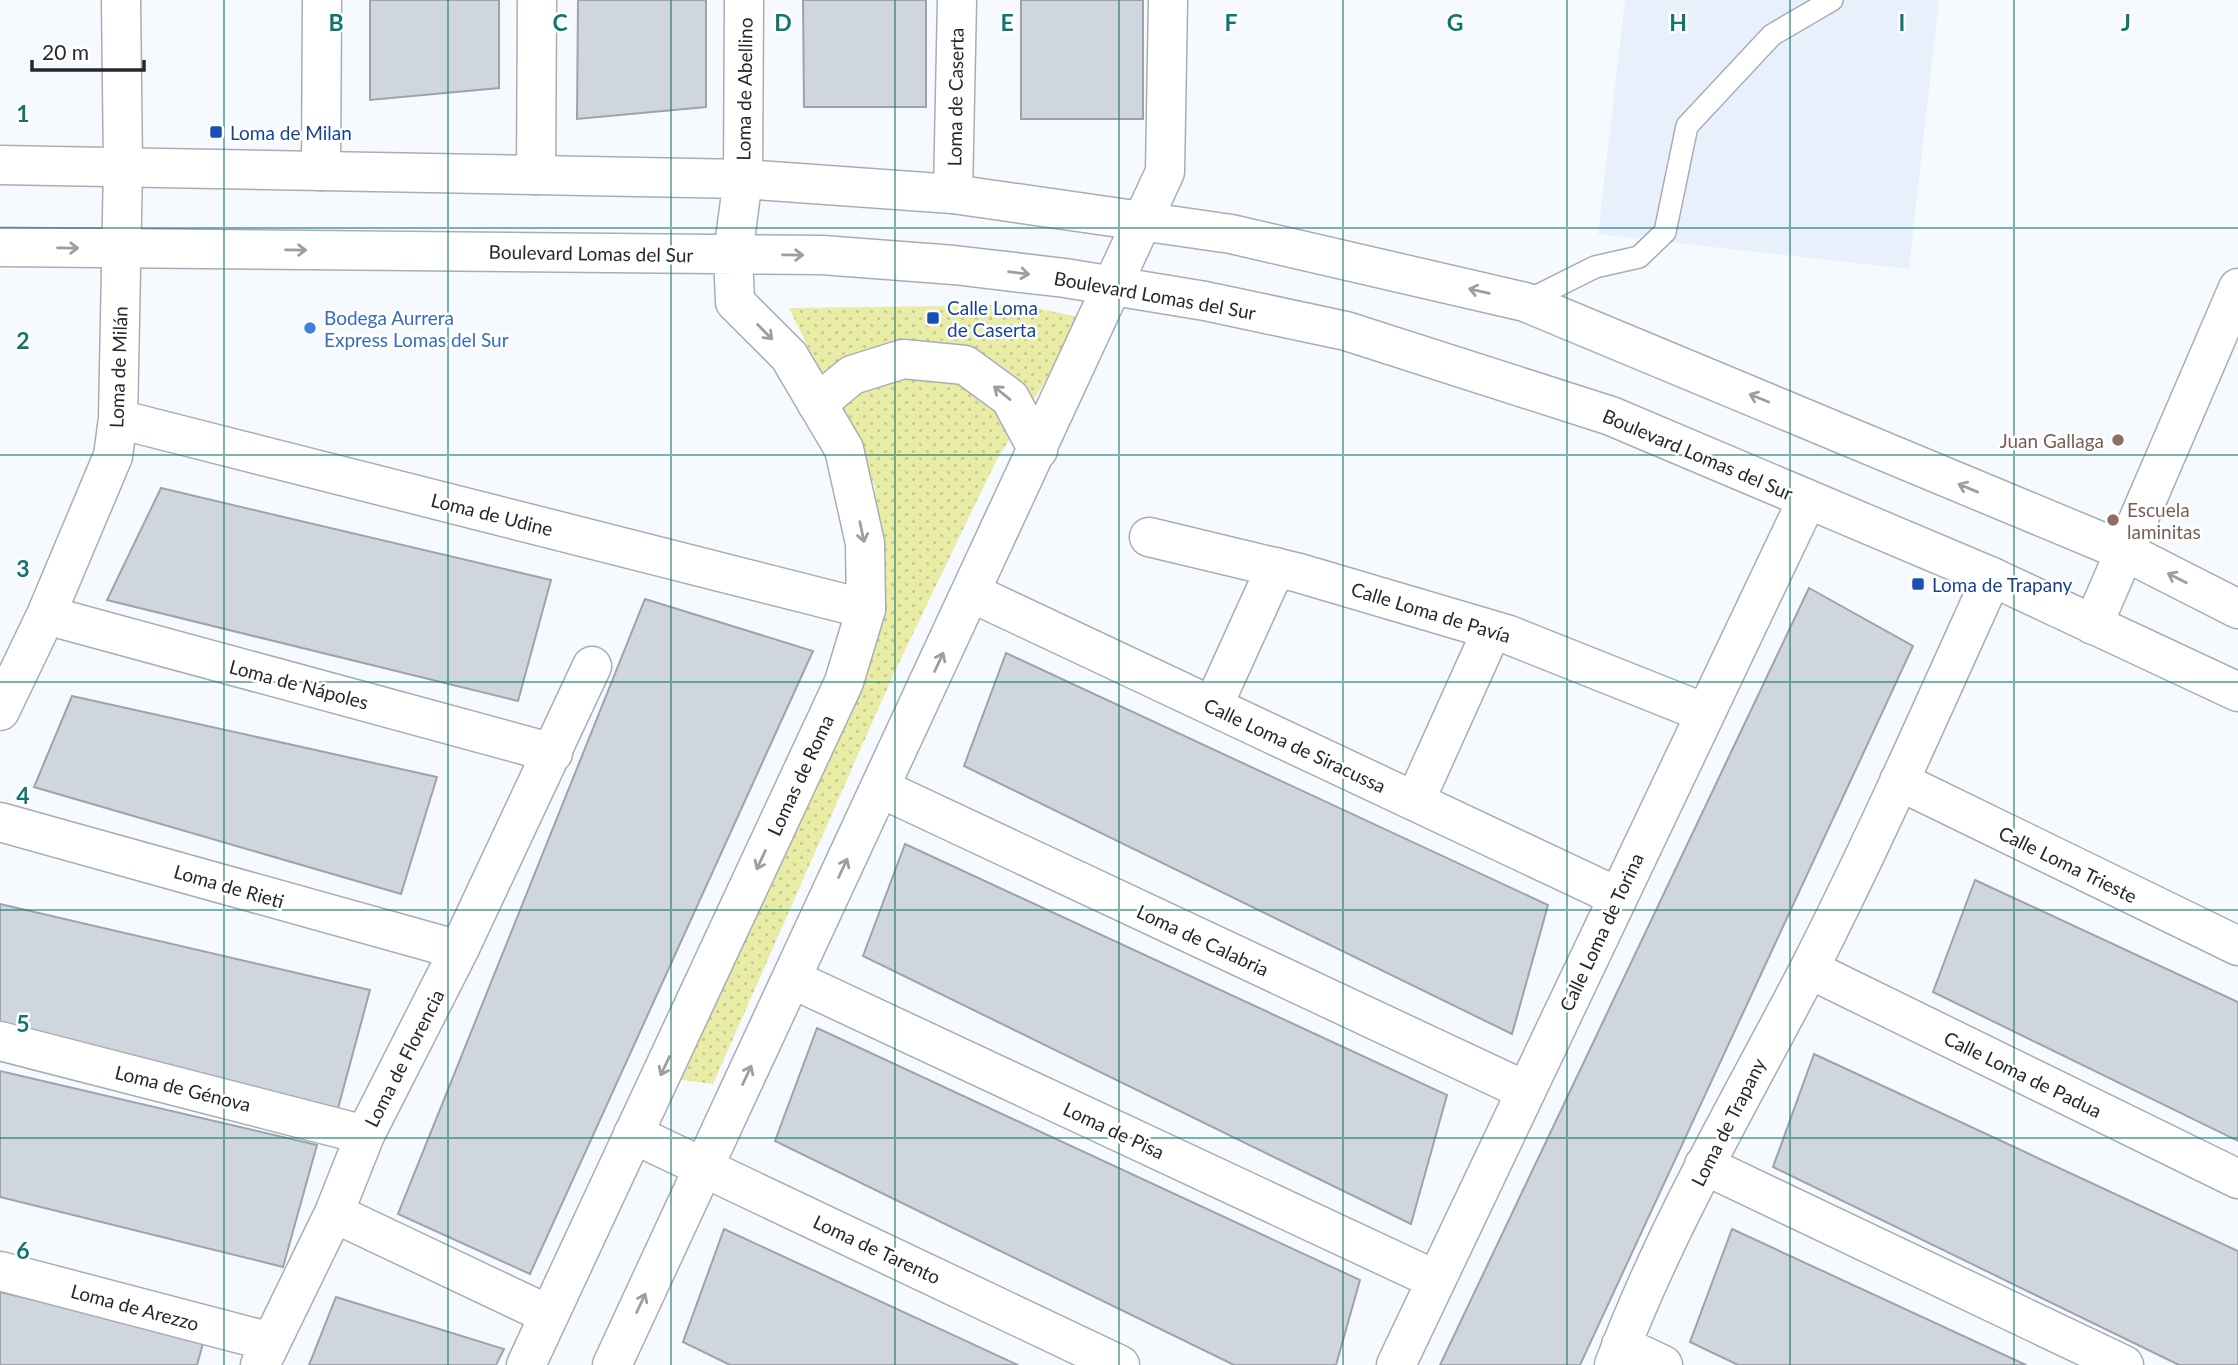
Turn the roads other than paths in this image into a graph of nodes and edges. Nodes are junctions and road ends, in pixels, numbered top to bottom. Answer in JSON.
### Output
{"nodes":[{"id":1,"x":121,"y":0,"type":"edge"},
{"id":2,"x":322,"y":0,"type":"edge"},
{"id":3,"x":537,"y":0,"type":"edge"},
{"id":4,"x":744,"y":0,"type":"edge"},
{"id":5,"x":957,"y":0,"type":"edge"},
{"id":6,"x":1168,"y":0,"type":"edge"},
{"id":7,"x":1832,"y":0,"type":"edge"},
{"id":8,"x":0,"y":165,"type":"edge"},
{"id":9,"x":123,"y":167,"type":"junction"},
{"id":10,"x":321,"y":171,"type":"junction"},
{"id":11,"x":536,"y":175,"type":"junction"},
{"id":12,"x":743,"y":179,"type":"junction"},
{"id":13,"x":953,"y":194,"type":"junction"},
{"id":14,"x":1144,"y":223,"type":"junction"},
{"id":15,"x":0,"y":247,"type":"edge"},
{"id":16,"x":121,"y":248,"type":"junction"},
{"id":17,"x":733,"y":254,"type":"junction"},
{"id":18,"x":1114,"y":286,"type":"junction"},
{"id":19,"x":2238,"y":288,"type":"edge"},
{"id":20,"x":1525,"y":302,"type":"junction"},
{"id":21,"x":817,"y":404,"type":"junction"},
{"id":22,"x":118,"y":419,"type":"junction"},
{"id":23,"x":1038,"y":450,"type":"junction"},
{"id":24,"x":1807,"y":500,"type":"junction"},
{"id":25,"x":1149,"y":537,"type":"dead end"},
{"id":26,"x":2126,"y":552,"type":"junction"},
{"id":27,"x":1276,"y":567,"type":"junction"},
{"id":28,"x":1992,"y":577,"type":"junction"},
{"id":29,"x":972,"y":593,"type":"junction"},
{"id":30,"x":2238,"y":608,"type":"edge"},
{"id":31,"x":866,"y":609,"type":"junction"},
{"id":32,"x":46,"y":615,"type":"junction"},
{"id":33,"x":2093,"y":625,"type":"junction"},
{"id":34,"x":1492,"y":630,"type":"junction"},
{"id":35,"x":592,"y":666,"type":"dead end"},
{"id":36,"x":2238,"y":692,"type":"edge"},
{"id":37,"x":1213,"y":706,"type":"junction"},
{"id":38,"x":0,"y":711,"type":"edge"},
{"id":39,"x":1705,"y":713,"type":"junction"},
{"id":40,"x":553,"y":753,"type":"junction"},
{"id":41,"x":1899,"y":781,"type":"junction"},
{"id":42,"x":880,"y":788,"type":"junction"},
{"id":43,"x":1415,"y":801,"type":"junction"},
{"id":44,"x":0,"y":822,"type":"edge"},
{"id":45,"x":1618,"y":897,"type":"junction"},
{"id":46,"x":2238,"y":946,"type":"edge"},
{"id":47,"x":459,"y":950,"type":"junction"},
{"id":48,"x":1808,"y":969,"type":"junction"},
{"id":49,"x":792,"y":979,"type":"junction"},
{"id":50,"x":0,"y":1041,"type":"edge"},
{"id":51,"x":1526,"y":1091,"type":"junction"},
{"id":52,"x":633,"y":1134,"type":"junction"},
{"id":53,"x":365,"y":1135,"type":"junction"},
{"id":54,"x":1704,"y":1166,"type":"junction"},
{"id":55,"x":704,"y":1167,"type":"junction"},
{"id":56,"x":2238,"y":1179,"type":"edge"},
{"id":57,"x":334,"y":1213,"type":"junction"},
{"id":58,"x":0,"y":1271,"type":"edge"},
{"id":59,"x":1436,"y":1280,"type":"junction"},
{"id":60,"x":549,"y":1315,"type":"junction"},
{"id":61,"x":265,"y":1354,"type":"edge"},
{"id":62,"x":1618,"y":1355,"type":"edge"},
{"id":63,"x":526,"y":1365,"type":"edge"},
{"id":64,"x":612,"y":1365,"type":"edge"},
{"id":65,"x":1120,"y":1365,"type":"edge"},
{"id":66,"x":1396,"y":1365,"type":"edge"},
{"id":67,"x":1663,"y":1365,"type":"edge"},
{"id":68,"x":2124,"y":1365,"type":"edge"}],
"edges":[{"from":1,"to":9,"type":"street","name":"Loma de Milán"},
{"from":2,"to":10,"type":"street"},
{"from":3,"to":11,"type":"street"},
{"from":4,"to":12,"type":"street","name":"Loma de Abellino"},
{"from":5,"to":13,"type":"street","name":"Loma de Caserta"},
{"from":6,"to":14,"type":"street"},
{"from":7,"to":20,"type":"lane"},
{"from":8,"to":9,"type":"street"},
{"from":9,"to":10,"type":"street"},
{"from":9,"to":16,"type":"street","name":"Loma de Milán"},
{"from":10,"to":11,"type":"street"},
{"from":11,"to":12,"type":"street"},
{"from":12,"to":13,"type":"street"},
{"from":12,"to":17,"type":"street","name":"Lomas de Roma"},
{"from":13,"to":14,"type":"street"},
{"from":14,"to":18,"type":"street"},
{"from":20,"to":14,"type":"street","one_way":true},
{"from":15,"to":16,"type":"street","name":"Boulevard Lomas del Sur","one_way":true},
{"from":16,"to":17,"type":"street","name":"Boulevard Lomas del Sur","one_way":true},
{"from":16,"to":22,"type":"street","name":"Loma de Milán"},
{"from":17,"to":18,"type":"street","name":"Boulevard Lomas del Sur","one_way":true},
{"from":17,"to":21,"type":"street","name":"Lomas de Roma","one_way":true},
{"from":18,"to":23,"type":"street"},
{"from":18,"to":24,"type":"street","name":"Boulevard Lomas del Sur"},
{"from":19,"to":26,"type":"street"},
{"from":26,"to":20,"type":"street","one_way":true},
{"from":23,"to":21,"type":"street","one_way":true},
{"from":21,"to":31,"type":"street","name":"Lomas de Roma","one_way":true},
{"from":22,"to":31,"type":"street","name":"Loma de Udine"},
{"from":22,"to":32,"type":"street","name":"Loma de Milán"},
{"from":23,"to":29,"type":"street"},
{"from":24,"to":28,"type":"street","name":"Boulevard Lomas del Sur"},
{"from":24,"to":39,"type":"street","name":"Calle Loma de Torina"},
{"from":25,"to":27,"type":"street","name":"Calle Loma de Pavía"},
{"from":30,"to":26,"type":"street","one_way":true},
{"from":26,"to":33,"type":"street"},
{"from":27,"to":34,"type":"street","name":"Calle Loma de Pavía"},
{"from":27,"to":37,"type":"street"},
{"from":28,"to":33,"type":"street","name":"Boulevard Lomas del Sur"},
{"from":28,"to":41,"type":"street","name":"Loma de Trapany"},
{"from":29,"to":37,"type":"street","name":"Calle Loma de Siracussa"},
{"from":42,"to":29,"type":"street","one_way":true},
{"from":31,"to":52,"type":"street","name":"Lomas de Roma","one_way":true},
{"from":32,"to":38,"type":"street","name":"Loma de Milán"},
{"from":32,"to":40,"type":"street","name":"Loma de Nápoles"},
{"from":33,"to":36,"type":"street","name":"Boulevard Lomas del Sur"},
{"from":34,"to":39,"type":"street","name":"Calle Loma de Pavía"},
{"from":34,"to":43,"type":"street"},
{"from":35,"to":40,"type":"street","name":"Loma de Florencia"},
{"from":37,"to":43,"type":"street","name":"Calle Loma de Siracussa"},
{"from":39,"to":45,"type":"street","name":"Calle Loma de Torina"},
{"from":40,"to":47,"type":"street","name":"Loma de Florencia"},
{"from":41,"to":46,"type":"street","name":"Calle Loma Trieste"},
{"from":41,"to":48,"type":"street","name":"Loma de Trapany"},
{"from":49,"to":42,"type":"street","one_way":true},
{"from":42,"to":51,"type":"street","name":"Loma de Calabria"},
{"from":43,"to":45,"type":"street","name":"Calle Loma de Siracussa"},
{"from":44,"to":47,"type":"street","name":"Loma de Rieti"},
{"from":45,"to":51,"type":"street","name":"Calle Loma de Torina"},
{"from":47,"to":53,"type":"street","name":"Loma de Florencia"},
{"from":48,"to":54,"type":"street","name":"Loma de Trapany"},
{"from":48,"to":56,"type":"street","name":"Calle Loma de Padua"},
{"from":55,"to":49,"type":"street","one_way":true},
{"from":49,"to":59,"type":"street","name":"Loma de Pisa"},
{"from":50,"to":53,"type":"street","name":"Loma de Génova"},
{"from":51,"to":59,"type":"street","name":"Calle Loma de Torina"},
{"from":52,"to":55,"type":"street","name":"Loma de Tarento"},
{"from":52,"to":60,"type":"street","name":"Lomas de Roma"},
{"from":53,"to":57,"type":"street","name":"Loma de Florencia"},
{"from":54,"to":62,"type":"street","name":"Loma de Trapany"},
{"from":54,"to":68,"type":"street"},
{"from":64,"to":55,"type":"street","one_way":true},
{"from":55,"to":65,"type":"street","name":"Loma de Tarento"},
{"from":57,"to":60,"type":"street"},
{"from":57,"to":61,"type":"street","name":"Loma de Florencia"},
{"from":58,"to":61,"type":"street","name":"Loma de Arezzo"},
{"from":59,"to":66,"type":"street","name":"Calle Loma de Torina"},
{"from":60,"to":63,"type":"street","name":"Lomas de Roma"},
{"from":62,"to":67,"type":"street"}]}
